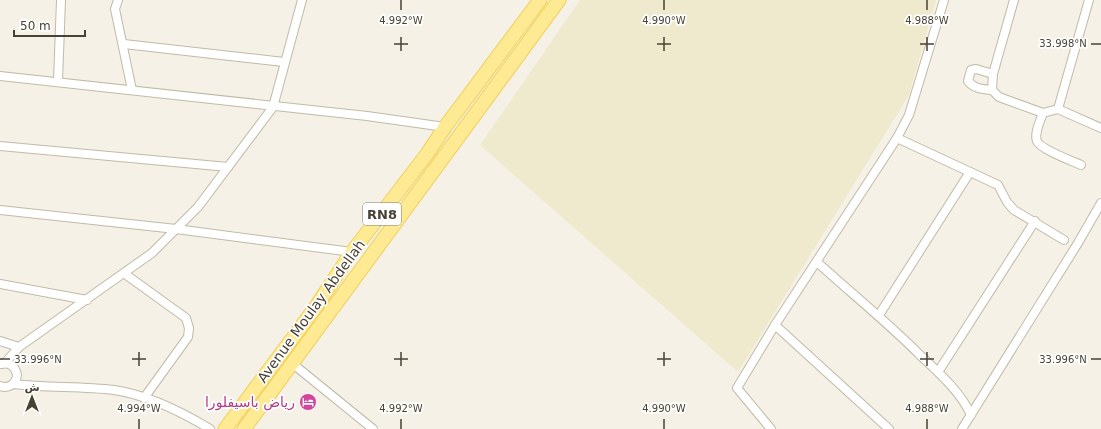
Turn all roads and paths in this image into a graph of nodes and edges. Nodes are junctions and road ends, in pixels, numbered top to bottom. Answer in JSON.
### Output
{"nodes":[{"id":1,"x":61,"y":0,"type":"edge"},
{"id":2,"x":118,"y":0,"type":"edge"},
{"id":3,"x":302,"y":0,"type":"edge"},
{"id":4,"x":540,"y":0,"type":"edge"},
{"id":5,"x":559,"y":0,"type":"edge"},
{"id":6,"x":944,"y":0,"type":"edge"},
{"id":7,"x":1014,"y":0,"type":"edge"},
{"id":8,"x":1089,"y":0,"type":"edge"},
{"id":9,"x":124,"y":44,"type":"junction"},
{"id":10,"x":284,"y":62,"type":"junction"},
{"id":11,"x":993,"y":74,"type":"junction"},
{"id":12,"x":0,"y":76,"type":"edge"},
{"id":13,"x":58,"y":81,"type":"junction"},
{"id":14,"x":132,"y":90,"type":"junction"},
{"id":15,"x":992,"y":90,"type":"junction"},
{"id":16,"x":273,"y":107,"type":"junction"},
{"id":17,"x":1058,"y":109,"type":"junction"},
{"id":18,"x":1042,"y":113,"type":"junction"},
{"id":19,"x":445,"y":126,"type":"junction"},
{"id":20,"x":1101,"y":128,"type":"edge"},
{"id":21,"x":897,"y":138,"type":"junction"},
{"id":22,"x":0,"y":146,"type":"edge"},
{"id":23,"x":1081,"y":165,"type":"dead end"},
{"id":24,"x":228,"y":167,"type":"junction"},
{"id":25,"x":970,"y":172,"type":"junction"},
{"id":26,"x":1101,"y":203,"type":"edge"},
{"id":27,"x":0,"y":210,"type":"edge"},
{"id":28,"x":1035,"y":221,"type":"junction"},
{"id":29,"x":176,"y":229,"type":"junction"},
{"id":30,"x":1064,"y":240,"type":"dead end"},
{"id":31,"x":352,"y":252,"type":"junction"},
{"id":32,"x":817,"y":262,"type":"junction"},
{"id":33,"x":125,"y":274,"type":"junction"},
{"id":34,"x":0,"y":284,"type":"edge"},
{"id":35,"x":87,"y":300,"type":"junction"},
{"id":36,"x":879,"y":315,"type":"junction"},
{"id":37,"x":775,"y":325,"type":"junction"},
{"id":38,"x":0,"y":341,"type":"edge"},
{"id":39,"x":19,"y":347,"type":"junction"},
{"id":40,"x":2,"y":364,"type":"edge"},
{"id":41,"x":294,"y":364,"type":"junction"},
{"id":42,"x":938,"y":372,"type":"junction"},
{"id":43,"x":14,"y":384,"type":"junction"},
{"id":44,"x":0,"y":386,"type":"edge"},
{"id":45,"x":144,"y":398,"type":"junction"},
{"id":46,"x":971,"y":415,"type":"junction"},
{"id":47,"x":210,"y":429,"type":"edge"},
{"id":48,"x":225,"y":429,"type":"edge"},
{"id":49,"x":244,"y":429,"type":"edge"},
{"id":50,"x":373,"y":429,"type":"edge"},
{"id":51,"x":771,"y":429,"type":"edge"},
{"id":52,"x":889,"y":429,"type":"edge"},
{"id":53,"x":962,"y":429,"type":"edge"}],
"edges":[{"from":1,"to":13,"type":"street"},
{"from":2,"to":9,"type":"street"},
{"from":3,"to":10,"type":"street"},
{"from":4,"to":19,"type":"main road","name":"Avenue Moulay Abdellah","number":"RN8"},
{"from":5,"to":41,"type":"main road","name":"Avenue Moulay Abdellah","number":"RN8"},
{"from":6,"to":21,"type":"street"},
{"from":7,"to":11,"type":"street"},
{"from":8,"to":17,"type":"street"},
{"from":9,"to":10,"type":"street"},
{"from":9,"to":14,"type":"street"},
{"from":10,"to":16,"type":"street"},
{"from":11,"to":15,"type":"street"},
{"from":11,"to":15,"type":"street"},
{"from":12,"to":13,"type":"street"},
{"from":13,"to":14,"type":"street"},
{"from":14,"to":16,"type":"street"},
{"from":15,"to":18,"type":"street"},
{"from":16,"to":19,"type":"street"},
{"from":16,"to":24,"type":"street"},
{"from":17,"to":18,"type":"street"},
{"from":17,"to":20,"type":"street"},
{"from":18,"to":23,"type":"street"},
{"from":19,"to":31,"type":"main road","name":"Avenue Moulay Abdellah","number":"RN8"},
{"from":21,"to":25,"type":"street"},
{"from":21,"to":32,"type":"street"},
{"from":22,"to":24,"type":"street"},
{"from":24,"to":29,"type":"street"},
{"from":25,"to":28,"type":"street"},
{"from":25,"to":36,"type":"street"},
{"from":26,"to":46,"type":"street"},
{"from":27,"to":29,"type":"street"},
{"from":28,"to":30,"type":"street"},
{"from":28,"to":42,"type":"street"},
{"from":29,"to":31,"type":"street"},
{"from":29,"to":33,"type":"street"},
{"from":31,"to":48,"type":"main road","name":"Avenue Moulay Abdellah","number":"RN8"},
{"from":32,"to":36,"type":"street"},
{"from":32,"to":37,"type":"street"},
{"from":33,"to":35,"type":"street"},
{"from":33,"to":45,"type":"street"},
{"from":34,"to":35,"type":"street"},
{"from":35,"to":39,"type":"street"},
{"from":36,"to":42,"type":"street"},
{"from":37,"to":51,"type":"street"},
{"from":37,"to":52,"type":"street"},
{"from":38,"to":39,"type":"street"},
{"from":39,"to":40,"type":"street"},
{"from":40,"to":43,"type":"street"},
{"from":41,"to":49,"type":"main road","name":"Avenue Moulay Abdellah","number":"RN8"},
{"from":41,"to":50,"type":"street"},
{"from":42,"to":46,"type":"street"},
{"from":43,"to":44,"type":"street"},
{"from":43,"to":45,"type":"street"},
{"from":45,"to":47,"type":"street"},
{"from":46,"to":53,"type":"street"}]}
